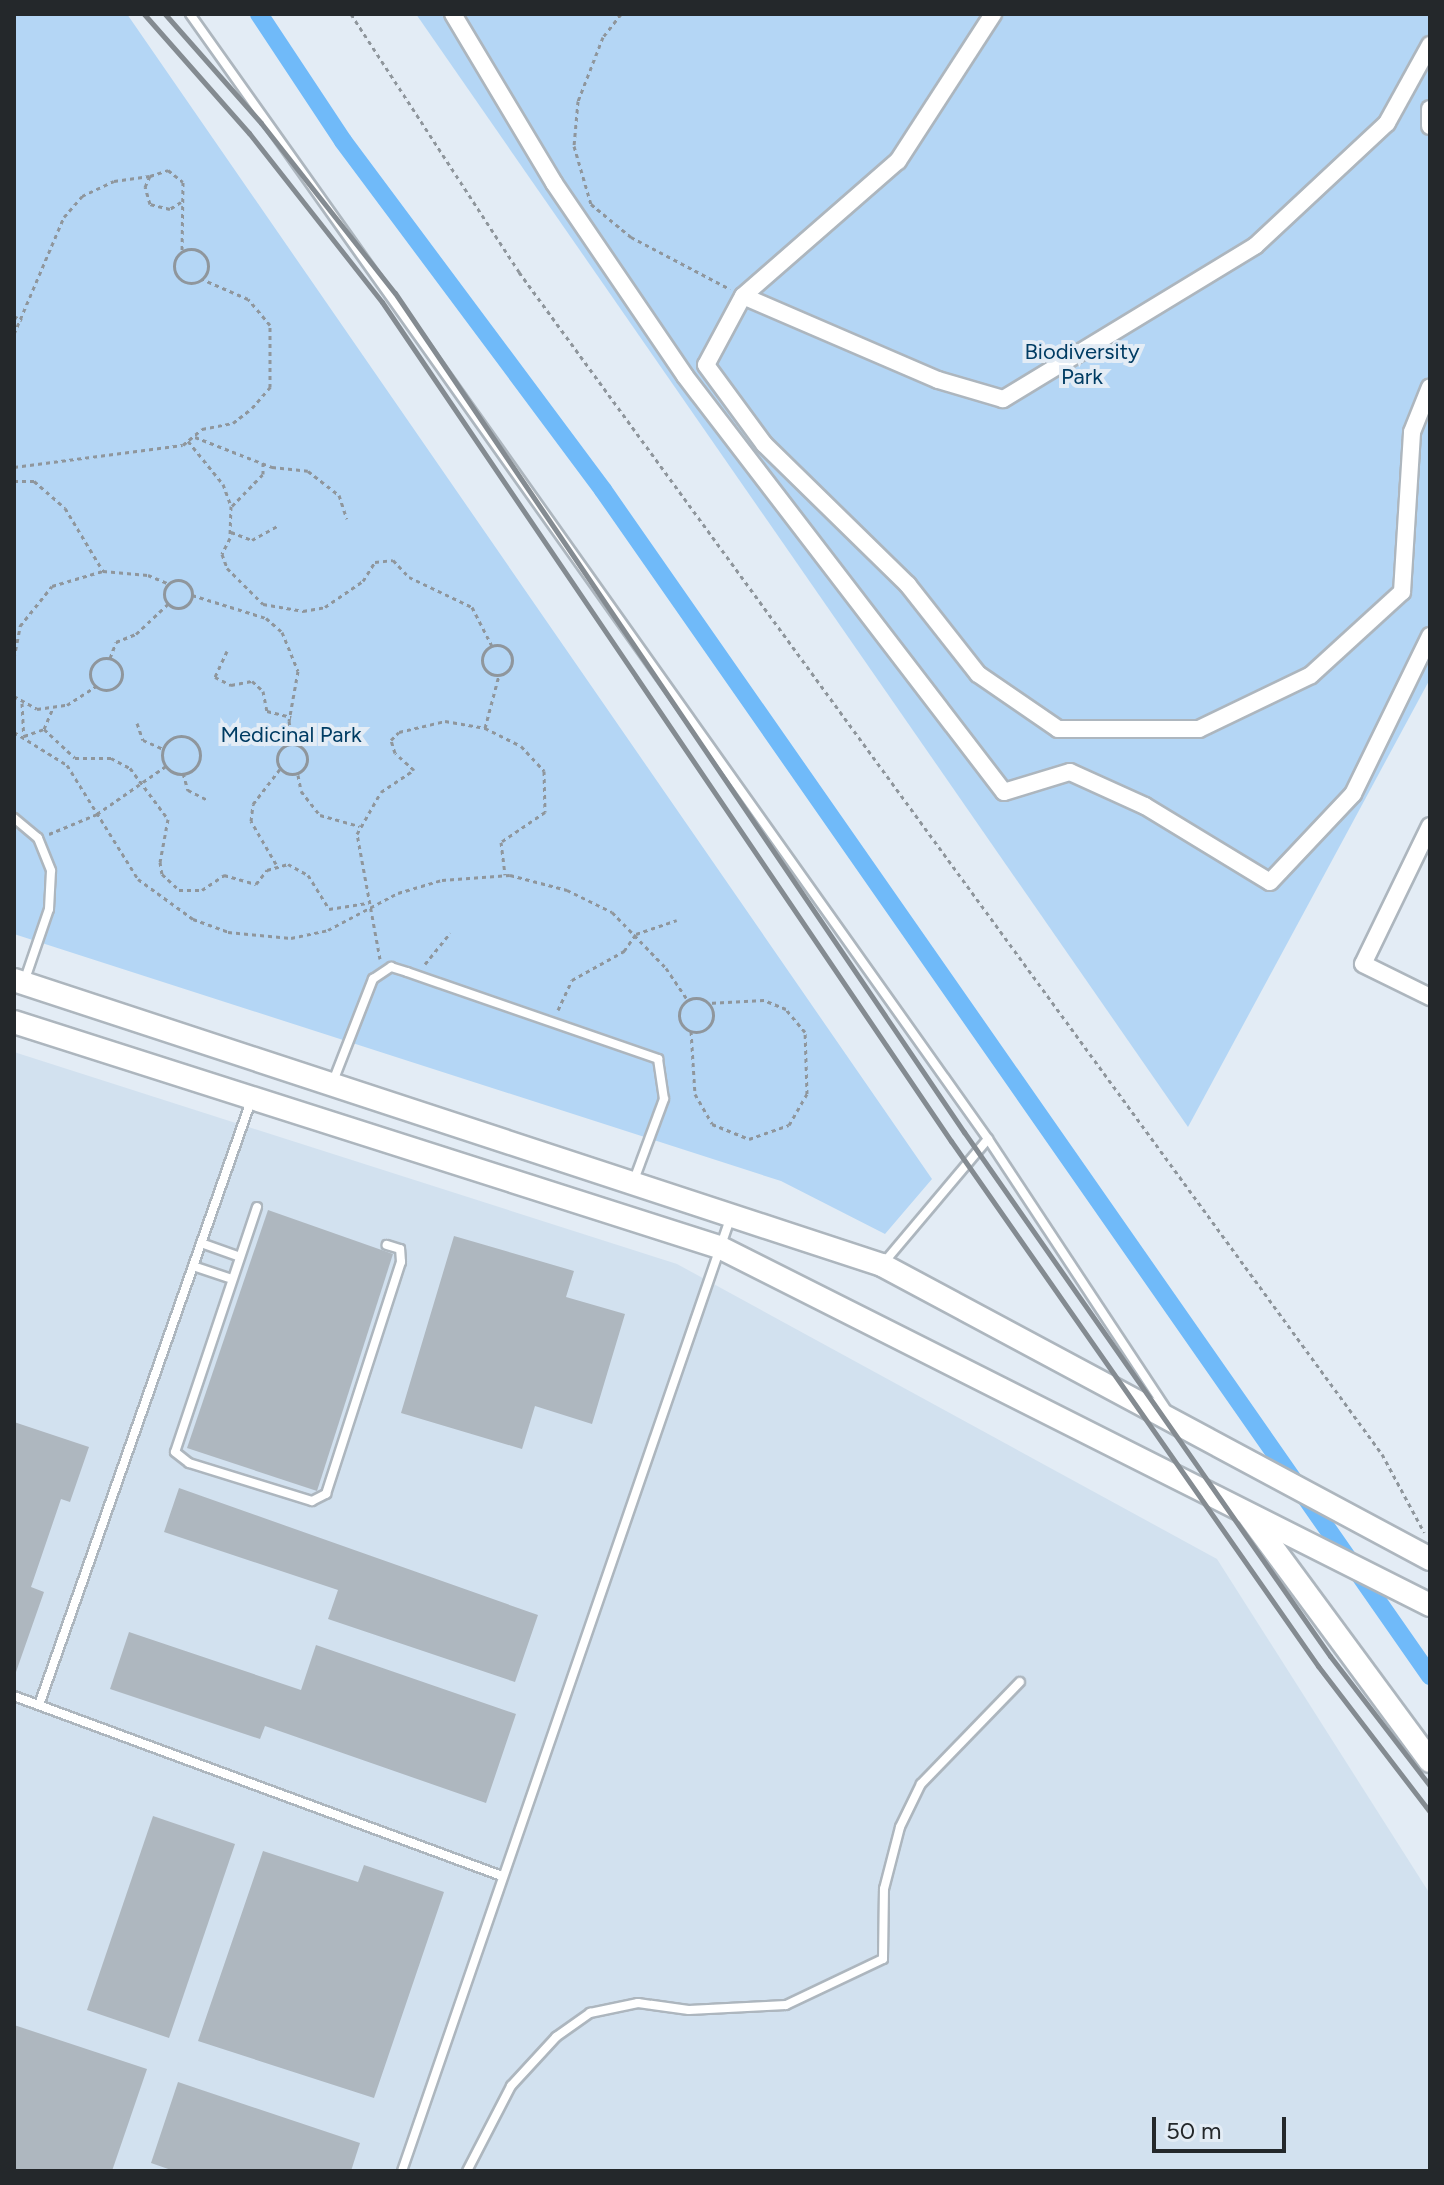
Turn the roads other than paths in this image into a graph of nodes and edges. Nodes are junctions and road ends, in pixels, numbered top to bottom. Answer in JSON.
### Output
{"nodes":[{"id":1,"x":190,"y":14,"type":"edge"},
{"id":2,"x":453,"y":14,"type":"edge"},
{"id":3,"x":993,"y":14,"type":"edge"},
{"id":4,"x":1430,"y":45,"type":"edge"},
{"id":5,"x":1430,"y":109,"type":"edge"},
{"id":6,"x":1430,"y":126,"type":"edge"},
{"id":7,"x":743,"y":296,"type":"junction"},
{"id":8,"x":1430,"y":387,"type":"edge"},
{"id":9,"x":1430,"y":636,"type":"edge"},
{"id":10,"x":14,"y":818,"type":"edge"},
{"id":11,"x":1430,"y":826,"type":"edge"},
{"id":12,"x":19,"y":981,"type":"edge"},
{"id":13,"x":1430,"y":997,"type":"edge"},
{"id":14,"x":14,"y":1022,"type":"edge"},
{"id":15,"x":332,"y":1085,"type":"junction"},
{"id":16,"x":252,"y":1096,"type":"junction"},
{"id":17,"x":988,"y":1139,"type":"junction"},
{"id":18,"x":634,"y":1180,"type":"junction"},
{"id":19,"x":257,"y":1207,"type":"dead end"},
{"id":20,"x":733,"y":1211,"type":"junction"},
{"id":21,"x":201,"y":1243,"type":"junction"},
{"id":22,"x":387,"y":1245,"type":"dead end"},
{"id":23,"x":719,"y":1247,"type":"junction"},
{"id":24,"x":240,"y":1257,"type":"junction"},
{"id":25,"x":882,"y":1265,"type":"junction"},
{"id":26,"x":193,"y":1266,"type":"junction"},
{"id":27,"x":232,"y":1279,"type":"junction"},
{"id":28,"x":1177,"y":1427,"type":"junction"},
{"id":29,"x":1256,"y":1517,"type":"junction"},
{"id":30,"x":1430,"y":1559,"type":"edge"},
{"id":31,"x":1430,"y":1605,"type":"edge"},
{"id":32,"x":1020,"y":1682,"type":"dead end"},
{"id":33,"x":14,"y":1696,"type":"edge"},
{"id":34,"x":39,"y":1705,"type":"junction"},
{"id":35,"x":1430,"y":1761,"type":"edge"},
{"id":36,"x":502,"y":1876,"type":"junction"},
{"id":37,"x":402,"y":2171,"type":"edge"},
{"id":38,"x":467,"y":2171,"type":"edge"}],
"edges":[{"from":1,"to":17,"type":"lane"},
{"from":2,"to":9,"type":"street"},
{"from":3,"to":7,"type":"street"},
{"from":4,"to":7,"type":"street"},
{"from":5,"to":6,"type":"street"},
{"from":7,"to":8,"type":"street"},
{"from":10,"to":12,"type":"lane"},
{"from":11,"to":13,"type":"street"},
{"from":12,"to":15,"type":"street"},
{"from":14,"to":16,"type":"street"},
{"from":15,"to":18,"type":"street"},
{"from":15,"to":18,"type":"lane"},
{"from":16,"to":21,"type":"lane"},
{"from":16,"to":23,"type":"street"},
{"from":17,"to":25,"type":"lane"},
{"from":17,"to":28,"type":"lane"},
{"from":18,"to":20,"type":"street"},
{"from":19,"to":24,"type":"lane"},
{"from":20,"to":23,"type":"lane"},
{"from":20,"to":25,"type":"street"},
{"from":21,"to":24,"type":"lane"},
{"from":21,"to":26,"type":"lane"},
{"from":22,"to":27,"type":"lane"},
{"from":23,"to":29,"type":"street"},
{"from":23,"to":36,"type":"lane"},
{"from":24,"to":27,"type":"lane"},
{"from":25,"to":28,"type":"street"},
{"from":26,"to":27,"type":"lane"},
{"from":26,"to":34,"type":"lane"},
{"from":28,"to":30,"type":"street"},
{"from":29,"to":31,"type":"street"},
{"from":29,"to":35,"type":"street"},
{"from":32,"to":38,"type":"lane"},
{"from":33,"to":34,"type":"lane"},
{"from":34,"to":36,"type":"lane"},
{"from":36,"to":37,"type":"lane"}]}
